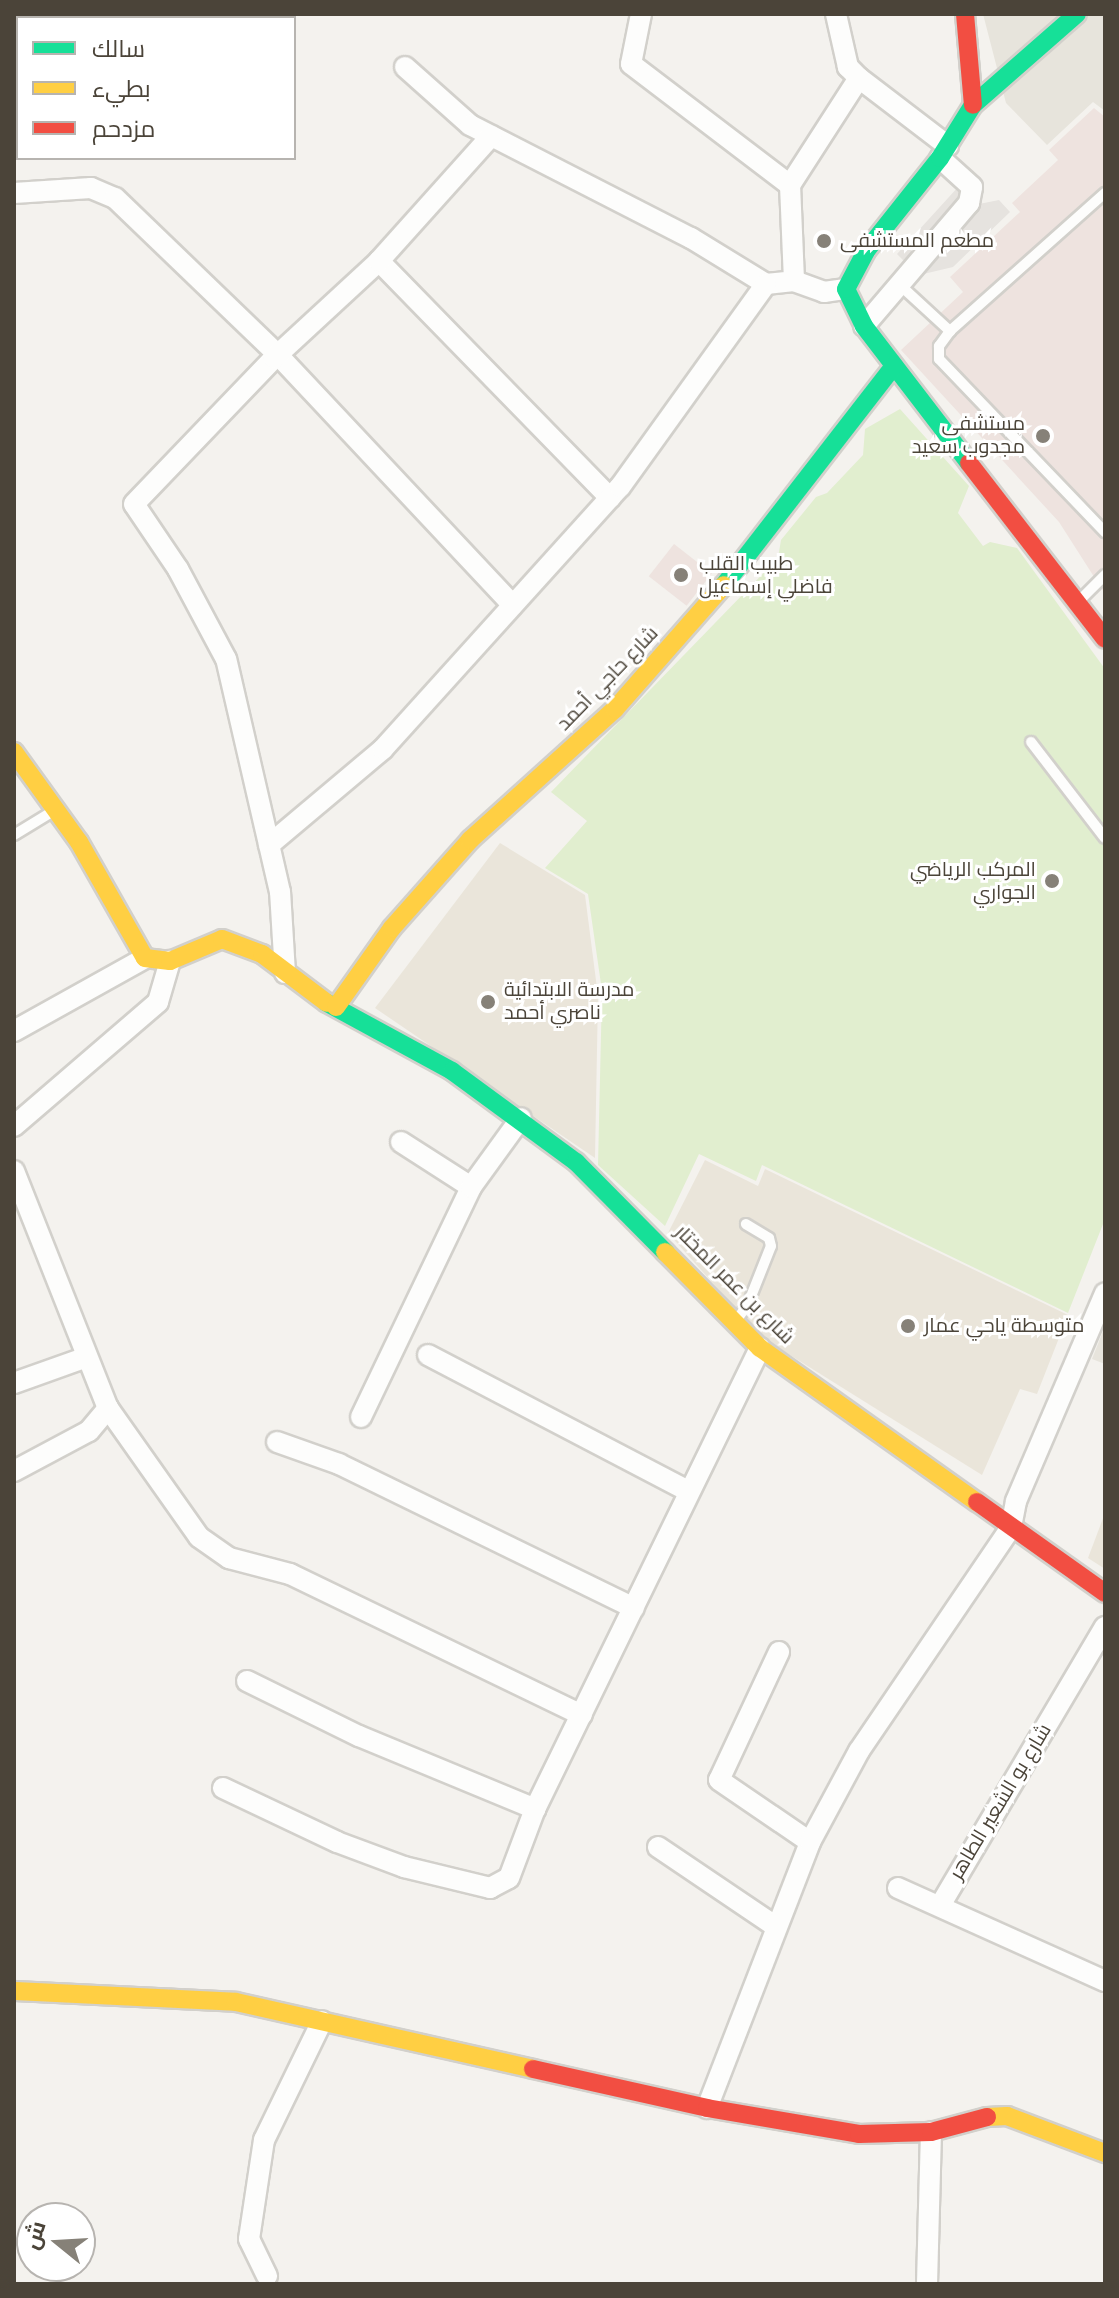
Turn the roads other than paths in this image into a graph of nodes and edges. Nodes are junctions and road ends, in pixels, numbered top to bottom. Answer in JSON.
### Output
{"nodes":[{"id":1,"x":641,"y":14,"type":"edge"},
{"id":2,"x":836,"y":14,"type":"edge"},
{"id":3,"x":965,"y":14,"type":"edge"},
{"id":4,"x":1064,"y":18,"type":"edge"},
{"id":5,"x":405,"y":67,"type":"dead end"},
{"id":6,"x":859,"y":78,"type":"junction"},
{"id":7,"x":973,"y":105,"type":"junction"},
{"id":8,"x":491,"y":136,"type":"junction"},
{"id":9,"x":944,"y":152,"type":"junction"},
{"id":10,"x":790,"y":185,"type":"junction"},
{"id":11,"x":14,"y":193,"type":"edge"},
{"id":12,"x":1105,"y":193,"type":"edge"},
{"id":13,"x":379,"y":261,"type":"junction"},
{"id":14,"x":794,"y":281,"type":"junction"},
{"id":15,"x":766,"y":284,"type":"junction"},
{"id":16,"x":901,"y":286,"type":"junction"},
{"id":17,"x":846,"y":289,"type":"junction"},
{"id":18,"x":864,"y":326,"type":"junction"},
{"id":19,"x":950,"y":331,"type":"junction"},
{"id":20,"x":278,"y":355,"type":"junction"},
{"id":21,"x":894,"y":366,"type":"junction"},
{"id":22,"x":610,"y":498,"type":"junction"},
{"id":23,"x":1105,"y":532,"type":"edge"},
{"id":24,"x":1105,"y":575,"type":"edge"},
{"id":25,"x":1078,"y":602,"type":"junction"},
{"id":26,"x":513,"y":605,"type":"junction"},
{"id":27,"x":1105,"y":639,"type":"edge"},
{"id":28,"x":1031,"y":742,"type":"dead end"},
{"id":29,"x":14,"y":752,"type":"edge"},
{"id":30,"x":56,"y":809,"type":"junction"},
{"id":31,"x":14,"y":835,"type":"edge"},
{"id":32,"x":1105,"y":838,"type":"edge"},
{"id":33,"x":269,"y":845,"type":"junction"},
{"id":34,"x":145,"y":958,"type":"junction"},
{"id":35,"x":170,"y":961,"type":"junction"},
{"id":36,"x":285,"y":973,"type":"junction"},
{"id":37,"x":336,"y":1007,"type":"junction"},
{"id":38,"x":14,"y":1031,"type":"edge"},
{"id":39,"x":521,"y":1118,"type":"junction"},
{"id":40,"x":14,"y":1126,"type":"edge"},
{"id":41,"x":401,"y":1142,"type":"dead end"},
{"id":42,"x":14,"y":1171,"type":"edge"},
{"id":43,"x":471,"y":1187,"type":"junction"},
{"id":44,"x":746,"y":1224,"type":"dead end"},
{"id":45,"x":1105,"y":1293,"type":"edge"},
{"id":46,"x":735,"y":1322,"type":"junction"},
{"id":47,"x":760,"y":1348,"type":"junction"},
{"id":48,"x":428,"y":1355,"type":"dead end"},
{"id":49,"x":87,"y":1357,"type":"junction"},
{"id":50,"x":14,"y":1383,"type":"edge"},
{"id":51,"x":108,"y":1408,"type":"junction"},
{"id":52,"x":361,"y":1417,"type":"dead end"},
{"id":53,"x":277,"y":1442,"type":"dead end"},
{"id":54,"x":14,"y":1471,"type":"edge"},
{"id":55,"x":688,"y":1491,"type":"junction"},
{"id":56,"x":1011,"y":1527,"type":"junction"},
{"id":57,"x":1105,"y":1593,"type":"edge"},
{"id":58,"x":634,"y":1608,"type":"junction"},
{"id":59,"x":1105,"y":1627,"type":"edge"},
{"id":60,"x":779,"y":1652,"type":"dead end"},
{"id":61,"x":247,"y":1681,"type":"dead end"},
{"id":62,"x":582,"y":1715,"type":"junction"},
{"id":63,"x":223,"y":1788,"type":"dead end"},
{"id":64,"x":535,"y":1809,"type":"junction"},
{"id":65,"x":810,"y":1842,"type":"junction"},
{"id":66,"x":658,"y":1847,"type":"dead end"},
{"id":67,"x":898,"y":1888,"type":"dead end"},
{"id":68,"x":941,"y":1904,"type":"junction"},
{"id":69,"x":775,"y":1926,"type":"junction"},
{"id":70,"x":1105,"y":1981,"type":"edge"},
{"id":71,"x":14,"y":1991,"type":"edge"},
{"id":72,"x":322,"y":2021,"type":"junction"},
{"id":73,"x":707,"y":2108,"type":"junction"},
{"id":74,"x":931,"y":2132,"type":"junction"},
{"id":75,"x":1105,"y":2153,"type":"edge"},
{"id":76,"x":267,"y":2276,"type":"dead end"},
{"id":77,"x":923,"y":2279,"type":"edge"}],
"edges":[{"from":1,"to":10,"type":"street"},
{"from":2,"to":6,"type":"street"},
{"from":3,"to":7,"type":"street"},
{"from":4,"to":7,"type":"street"},
{"from":5,"to":8,"type":"street"},
{"from":6,"to":9,"type":"street"},
{"from":6,"to":10,"type":"street"},
{"from":7,"to":9,"type":"street"},
{"from":8,"to":13,"type":"street"},
{"from":8,"to":15,"type":"street"},
{"from":9,"to":16,"type":"street"},
{"from":9,"to":17,"type":"street"},
{"from":10,"to":14,"type":"street"},
{"from":11,"to":20,"type":"street"},
{"from":12,"to":19,"type":"lane"},
{"from":13,"to":20,"type":"street"},
{"from":13,"to":22,"type":"street"},
{"from":14,"to":15,"type":"street"},
{"from":14,"to":17,"type":"street"},
{"from":15,"to":22,"type":"street"},
{"from":16,"to":18,"type":"street"},
{"from":16,"to":19,"type":"lane"},
{"from":17,"to":18,"type":"street"},
{"from":18,"to":21,"type":"street"},
{"from":19,"to":23,"type":"lane"},
{"from":20,"to":26,"type":"street"},
{"from":20,"to":33,"type":"street"},
{"from":21,"to":25,"type":"street"},
{"from":21,"to":37,"type":"street","name":"شارع حاجي أحمد"},
{"from":22,"to":26,"type":"street"},
{"from":24,"to":25,"type":"lane"},
{"from":25,"to":27,"type":"street"},
{"from":26,"to":33,"type":"street"},
{"from":28,"to":32,"type":"lane"},
{"from":29,"to":30,"type":"street"},
{"from":30,"to":31,"type":"lane"},
{"from":30,"to":34,"type":"street"},
{"from":33,"to":36,"type":"street"},
{"from":34,"to":35,"type":"street"},
{"from":34,"to":38,"type":"street"},
{"from":35,"to":36,"type":"street","name":"شارع بن عمر المختار"},
{"from":35,"to":40,"type":"street"},
{"from":36,"to":37,"type":"street","name":"شارع بن عمر المختار"},
{"from":37,"to":39,"type":"street","name":"شارع بن عمر المختار"},
{"from":39,"to":43,"type":"street"},
{"from":39,"to":46,"type":"street","name":"شارع بن عمر المختار"},
{"from":41,"to":43,"type":"street"},
{"from":42,"to":49,"type":"street"},
{"from":43,"to":52,"type":"street"},
{"from":44,"to":46,"type":"lane"},
{"from":45,"to":56,"type":"street"},
{"from":46,"to":47,"type":"street","name":"شارع بن عمر المختار"},
{"from":47,"to":55,"type":"street"},
{"from":47,"to":56,"type":"street","name":"شارع بن عمر المختار"},
{"from":48,"to":55,"type":"street"},
{"from":49,"to":50,"type":"street"},
{"from":49,"to":51,"type":"street"},
{"from":51,"to":54,"type":"street"},
{"from":51,"to":62,"type":"street"},
{"from":53,"to":58,"type":"street"},
{"from":55,"to":58,"type":"street"},
{"from":56,"to":57,"type":"street","name":"شارع بن عمر المختار"},
{"from":56,"to":65,"type":"street"},
{"from":58,"to":62,"type":"street"},
{"from":59,"to":68,"type":"street","name":"شارع بو الشعير الطاهر"},
{"from":60,"to":65,"type":"street"},
{"from":61,"to":64,"type":"street"},
{"from":62,"to":64,"type":"street"},
{"from":63,"to":64,"type":"street"},
{"from":65,"to":69,"type":"street"},
{"from":66,"to":69,"type":"street"},
{"from":67,"to":68,"type":"street"},
{"from":68,"to":70,"type":"street","name":"شارع بو الشعير الطاهر"},
{"from":69,"to":73,"type":"street"},
{"from":71,"to":72,"type":"street"},
{"from":72,"to":73,"type":"street"},
{"from":72,"to":76,"type":"street"},
{"from":73,"to":74,"type":"street"},
{"from":74,"to":75,"type":"street"},
{"from":74,"to":77,"type":"street"}]}
